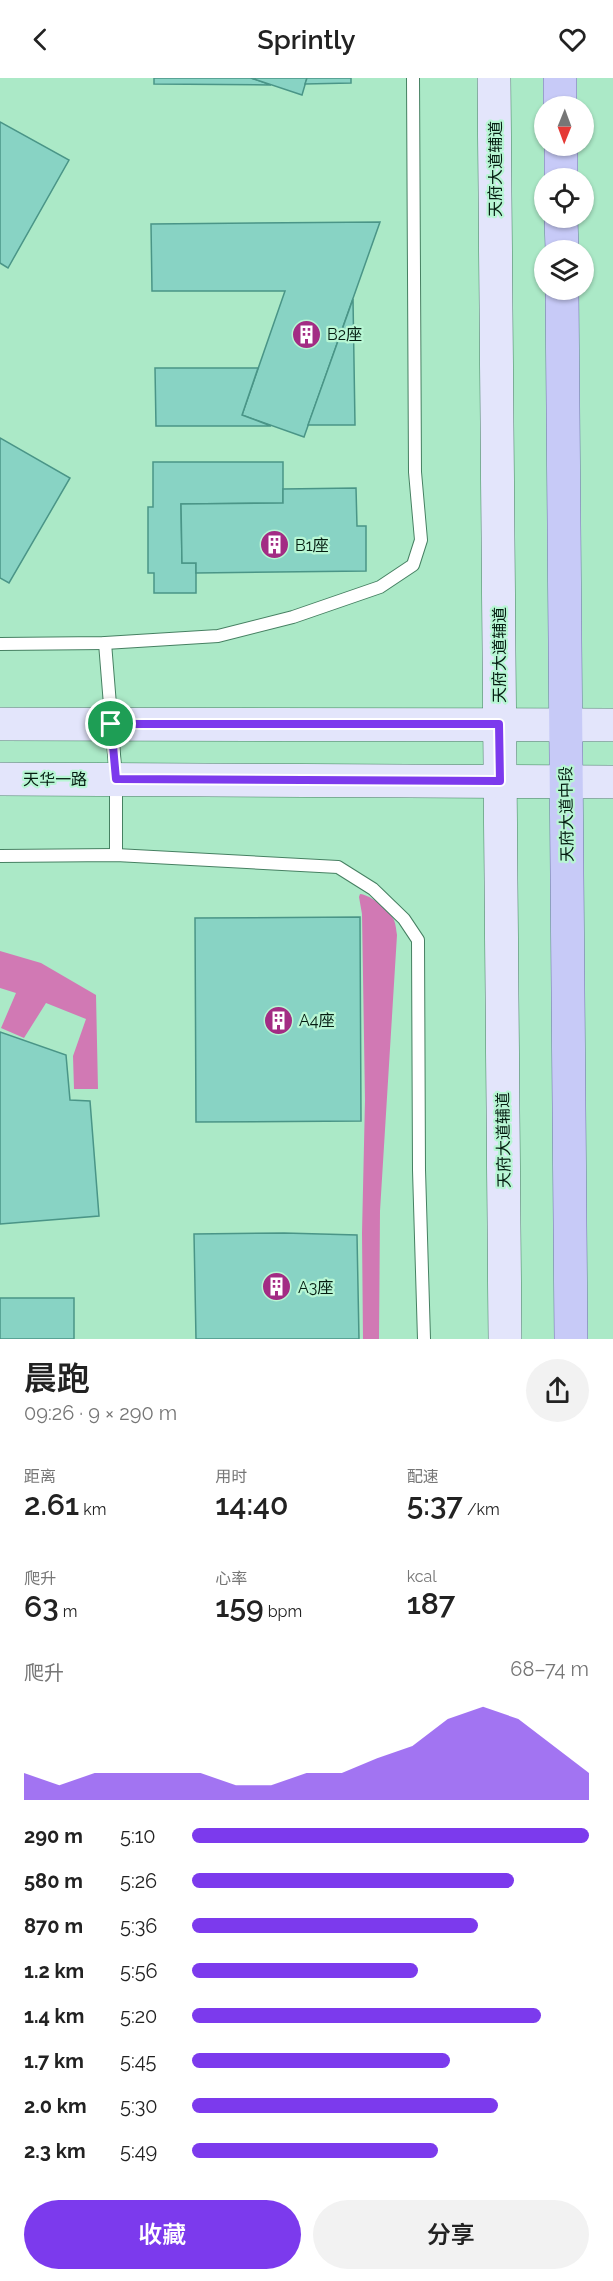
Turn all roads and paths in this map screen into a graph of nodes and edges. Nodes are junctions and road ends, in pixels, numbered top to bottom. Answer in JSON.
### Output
{"nodes":[{"id":1,"x":413,"y":78,"type":"edge"},
{"id":2,"x":494,"y":78,"type":"edge"},
{"id":3,"x":560,"y":78,"type":"edge"},
{"id":4,"x":560,"y":96,"type":"edge"},
{"id":5,"x":562,"y":300,"type":"edge"},
{"id":6,"x":105,"y":643,"type":"junction"},
{"id":7,"x":0,"y":644,"type":"edge"},
{"id":8,"x":0,"y":724,"type":"edge"},
{"id":9,"x":111,"y":724,"type":"junction"},
{"id":10,"x":499,"y":724,"type":"junction"},
{"id":11,"x":565,"y":725,"type":"junction"},
{"id":12,"x":613,"y":725,"type":"edge"},
{"id":13,"x":0,"y":779,"type":"edge"},
{"id":14,"x":116,"y":779,"type":"junction"},
{"id":15,"x":500,"y":781,"type":"junction"},
{"id":16,"x":566,"y":781,"type":"junction"},
{"id":17,"x":613,"y":782,"type":"edge"},
{"id":18,"x":116,"y":855,"type":"junction"},
{"id":19,"x":0,"y":856,"type":"edge"},
{"id":20,"x":424,"y":1339,"type":"edge"},
{"id":21,"x":505,"y":1339,"type":"edge"},
{"id":22,"x":571,"y":1339,"type":"edge"}],
"edges":[{"from":1,"to":6,"type":"lane"},
{"from":2,"to":10,"type":"street","name":"天府大道辅道"},
{"from":3,"to":4,"type":"main road"},
{"from":5,"to":11,"type":"main road","name":"天府大道中段"},
{"from":6,"to":7,"type":"lane"},
{"from":6,"to":9,"type":"lane"},
{"from":8,"to":9,"type":"street"},
{"from":9,"to":10,"type":"street"},
{"from":9,"to":14,"type":"lane"},
{"from":10,"to":11,"type":"street"},
{"from":10,"to":15,"type":"street","name":"天府大道辅道"},
{"from":11,"to":12,"type":"street"},
{"from":11,"to":16,"type":"main road","name":"天府大道中段"},
{"from":13,"to":14,"type":"street","name":"天华一路"},
{"from":14,"to":15,"type":"street","name":"天华一路"},
{"from":14,"to":18,"type":"lane"},
{"from":15,"to":16,"type":"street","name":"天华一路"},
{"from":15,"to":21,"type":"street","name":"天府大道辅道"},
{"from":16,"to":17,"type":"street","name":"天华一路"},
{"from":16,"to":22,"type":"main road","name":"天府大道中段"},
{"from":18,"to":19,"type":"lane"},
{"from":18,"to":20,"type":"lane"}]}
